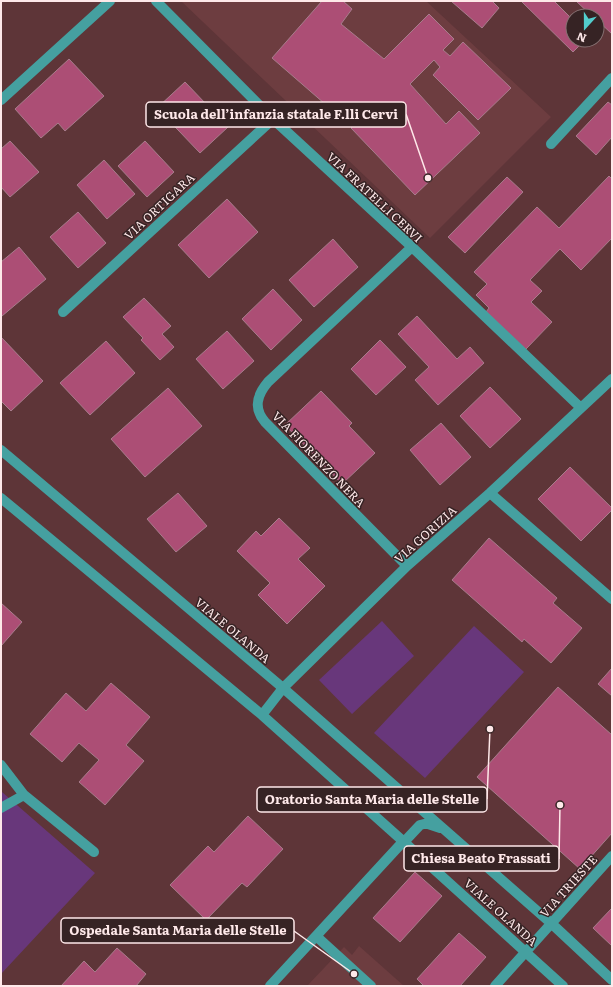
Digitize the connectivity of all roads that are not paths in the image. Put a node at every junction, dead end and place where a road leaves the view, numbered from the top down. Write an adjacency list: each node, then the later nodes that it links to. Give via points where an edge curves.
1 (110, 1): 4 (street)
2 (156, 1): 5 (street, VIA FRATELLI CERVI)
3 (612, 78): 6 (street)
4 (1, 100)
5 (273, 119): 7 (street, VIA FRATELLI CERVI); 8 (street, VIA ORTIGARA)
6 (551, 144)
7 (412, 247): 10 (street, VIA FRATELLI CERVI); 14 (street, VIA FIORENZO NERA, via 268,382 257,404 259,414 265,422)
8 (63, 312)
9 (612, 379): 10 (street, VIA GORIZIA)
10 (580, 408): 12 (street, VIA GORIZIA)
11 (1, 450): 16 (street, VIALE OLANDA)
12 (490, 493): 14 (street, VIA GORIZIA); 15 (street)
13 (3, 503): 17 (street, VIALE OLANDA)
14 (407, 566): 16 (street, VIA GORIZIA)
15 (612, 599)
16 (282, 688): 17 (street, VIA GORIZIA); 21 (street, VIALE OLANDA)
17 (262, 715): 22 (street, VIALE OLANDA)
18 (1, 765): 19 (street)
19 (24, 795): 20 (street); 23 (street)
20 (1, 808)
21 (447, 832): 22 (street, VIALE OLANDA, via 424,824); 25 (street, VIALE OLANDA)
22 (404, 842): 26 (street); 27 (street, VIALE OLANDA)
23 (94, 852)
24 (612, 856): 25 (street, VIA TRIESTE)
25 (552, 924): 27 (street, VIA TRIESTE); 28 (street, VIALE OLANDA)
26 (316, 936): 29 (street); 30 (street)
27 (526, 952): 31 (street, VIA TRIESTE); 32 (street, VIALE OLANDA)
28 (612, 980)
29 (270, 986)
30 (371, 986)
31 (495, 986)
32 (563, 986)

